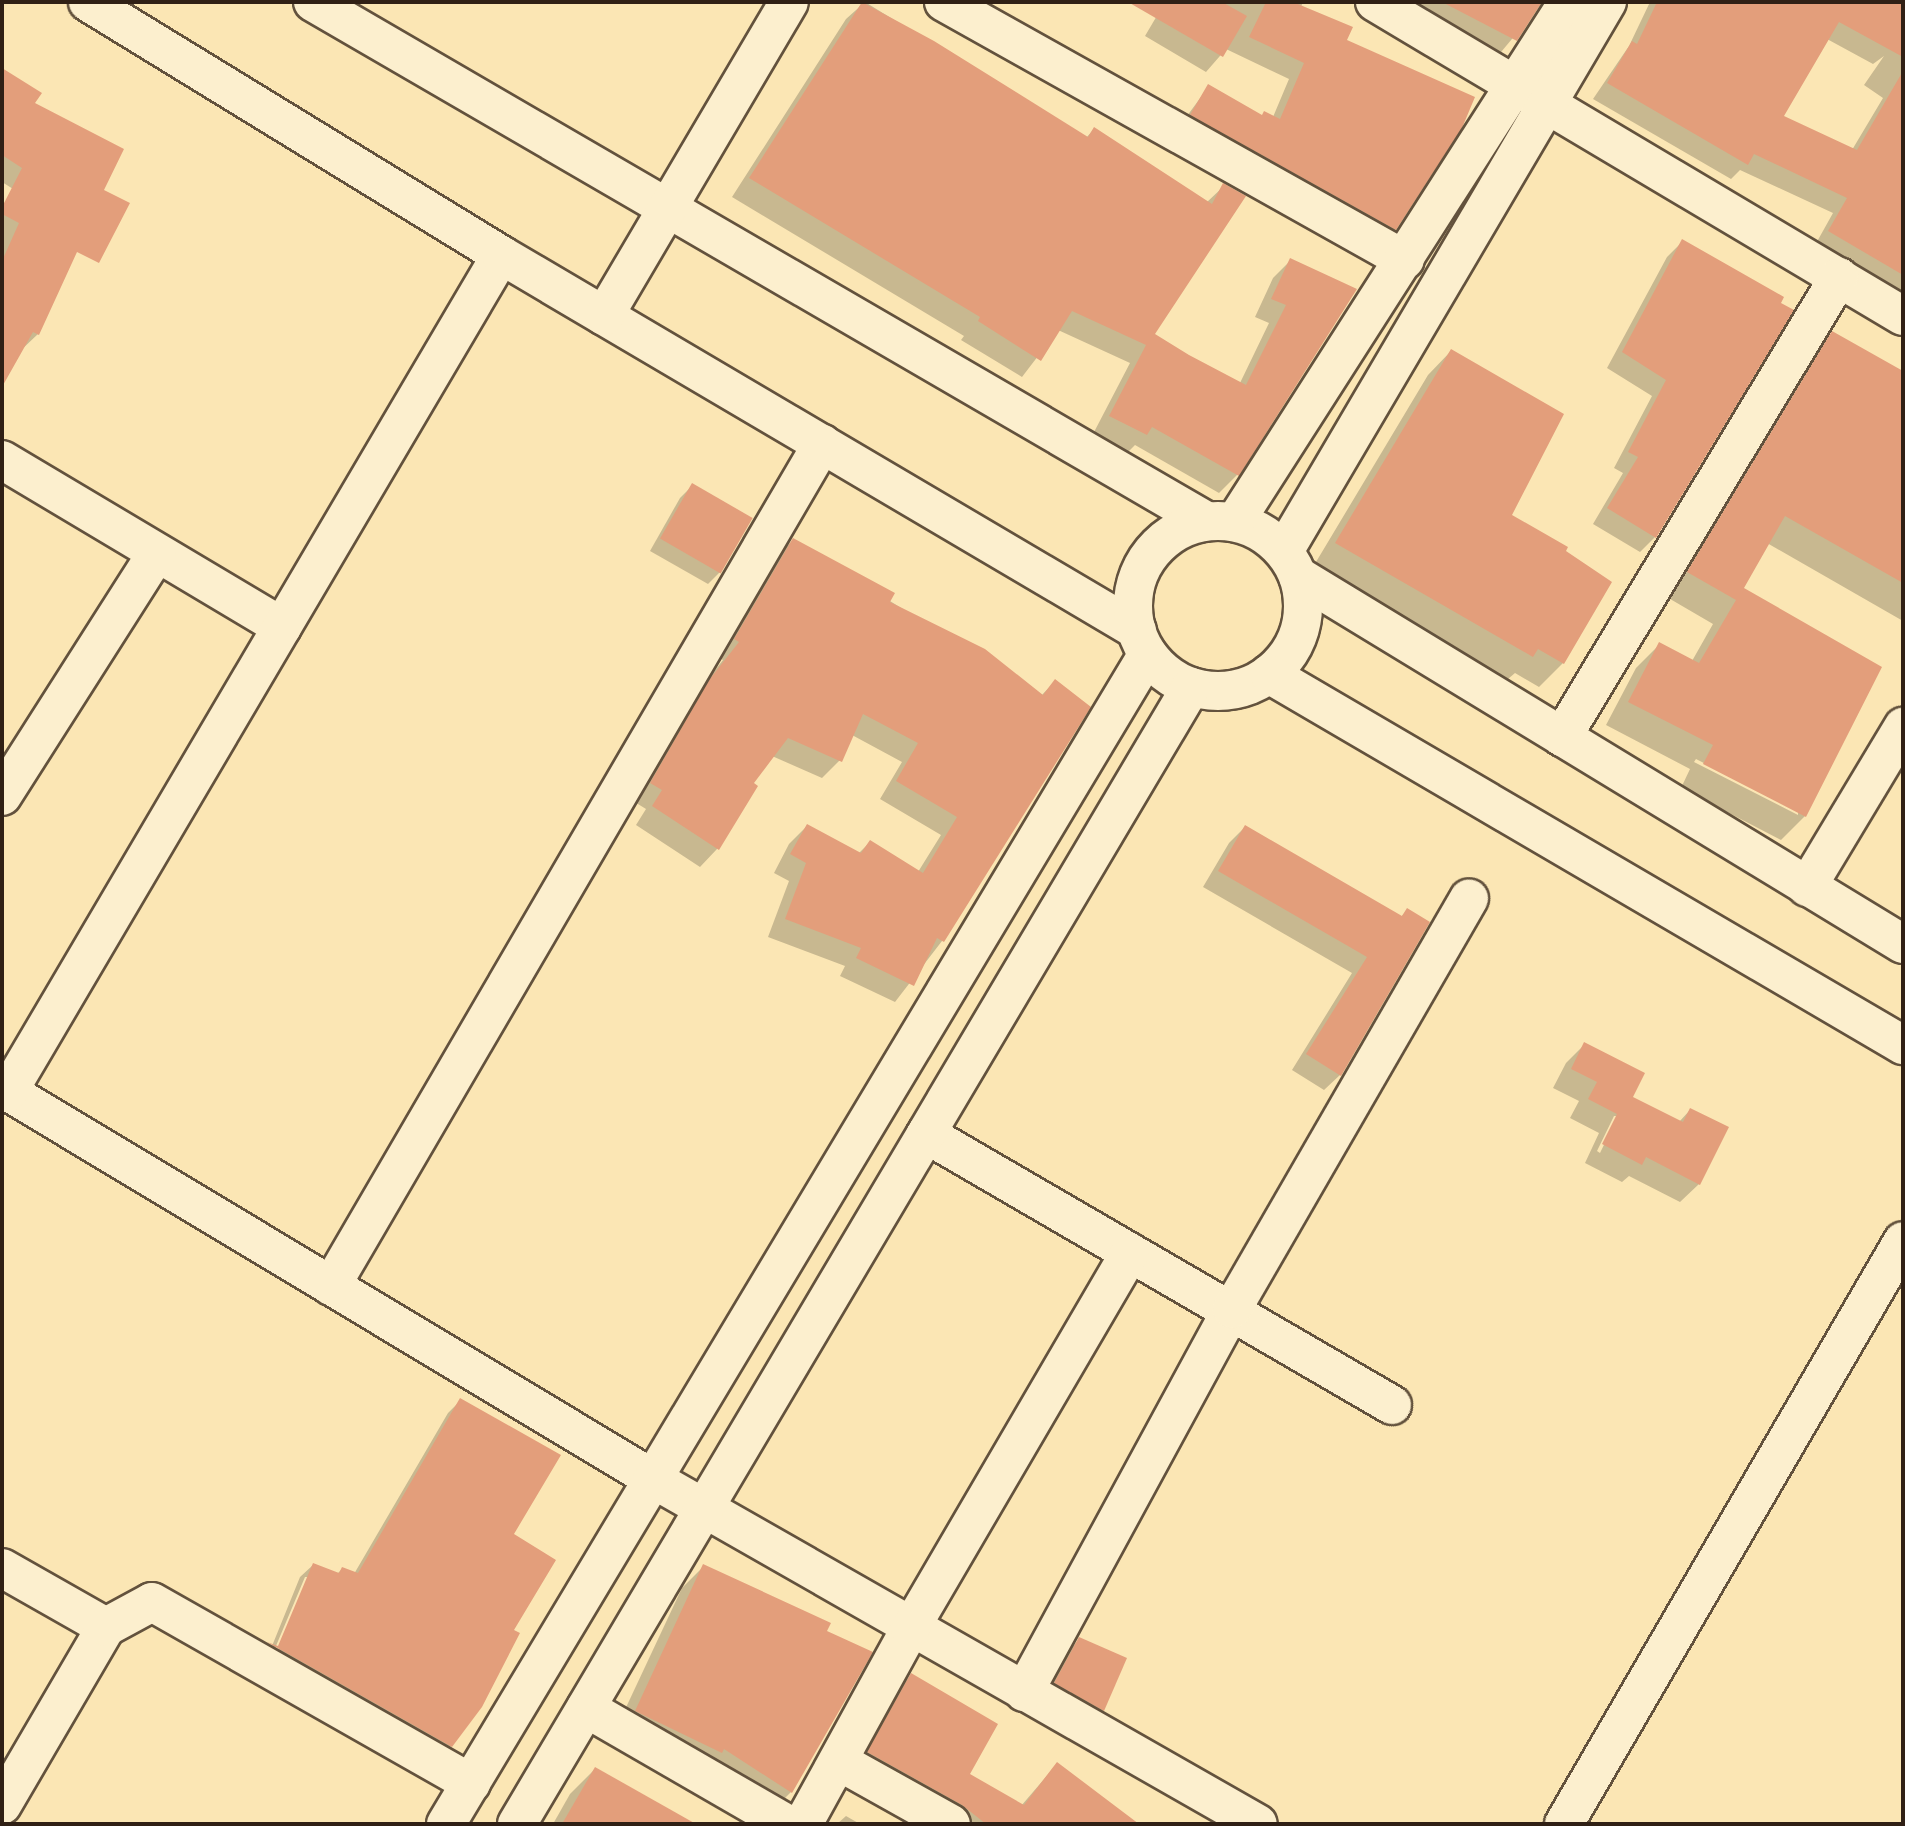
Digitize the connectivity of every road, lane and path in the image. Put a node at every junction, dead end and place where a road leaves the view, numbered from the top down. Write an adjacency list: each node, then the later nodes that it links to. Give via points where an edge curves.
1 (88, 2): 10 (street)
2 (313, 2): 9 (street)
3 (789, 2): 9 (street)
4 (944, 2): 11 (street)
5 (1375, 2): 8 (street)
6 (1568, 2): 8 (street)
7 (1607, 2): 8 (street)
8 (1531, 94): 11 (street); 12 (street); 19 (street)
9 (667, 208): 13 (street); 17 (street)
10 (501, 256): 13 (street); 20 (street)
11 (1405, 260): 17 (street)
12 (1839, 277): 14 (street); 25 (street)
13 (604, 316): 15 (street)
14 (1903, 316)
15 (822, 444): 21 (street); 35 (street)
16 (2, 460): 18 (street)
17 (1221, 522): 19 (street, via 1262,533); 21 (street, via 1178,531 1151,556 1140,573 1133,601)
18 (157, 553): 20 (street); 26 (street)
19 (1291, 564): 22 (street, via 1304,603 1300,630 1289,655); 25 (street)
20 (282, 627): 31 (street)
21 (1142, 642): 23 (street, via 1167,674); 38 (street)
22 (1269, 674): 23 (street, via 1245,687 1218,692); 30 (street)
23 (1191, 687): 32 (street)
24 (1903, 727): 27 (street)
25 (1562, 737): 27 (street)
26 (2, 796)
27 (1807, 887): 29 (street)
28 (1469, 898): 36 (street)
29 (1903, 944)
30 (1903, 1045)
31 (5, 1090): 35 (street)
32 (926, 1134): 34 (street); 39 (street)
33 (1903, 1241): 55 (street)
34 (1130, 1252): 36 (street); 42 (street)
35 (331, 1286): 38 (street)
36 (1232, 1309): 37 (street); 43 (street)
37 (1392, 1405)
38 (653, 1479): 39 (street); 47 (street)
39 (705, 1507): 42 (street); 44 (street)
40 (2, 1568): 41 (street)
41 (106, 1627): 46 (street); 47 (street, via 152,1602)
42 (910, 1629): 43 (street); 45 (street)
43 (1024, 1692): 54 (street)
44 (586, 1708): 50 (street); 51 (street)
45 (840, 1762): 52 (street); 53 (street)
46 (11, 1766): 48 (street)
47 (471, 1783): 49 (street)
48 (2, 1805)
49 (446, 1824)
50 (517, 1824)
51 (787, 1824)
52 (803, 1824)
53 (951, 1824)
54 (1258, 1824)
55 (1564, 1824)

